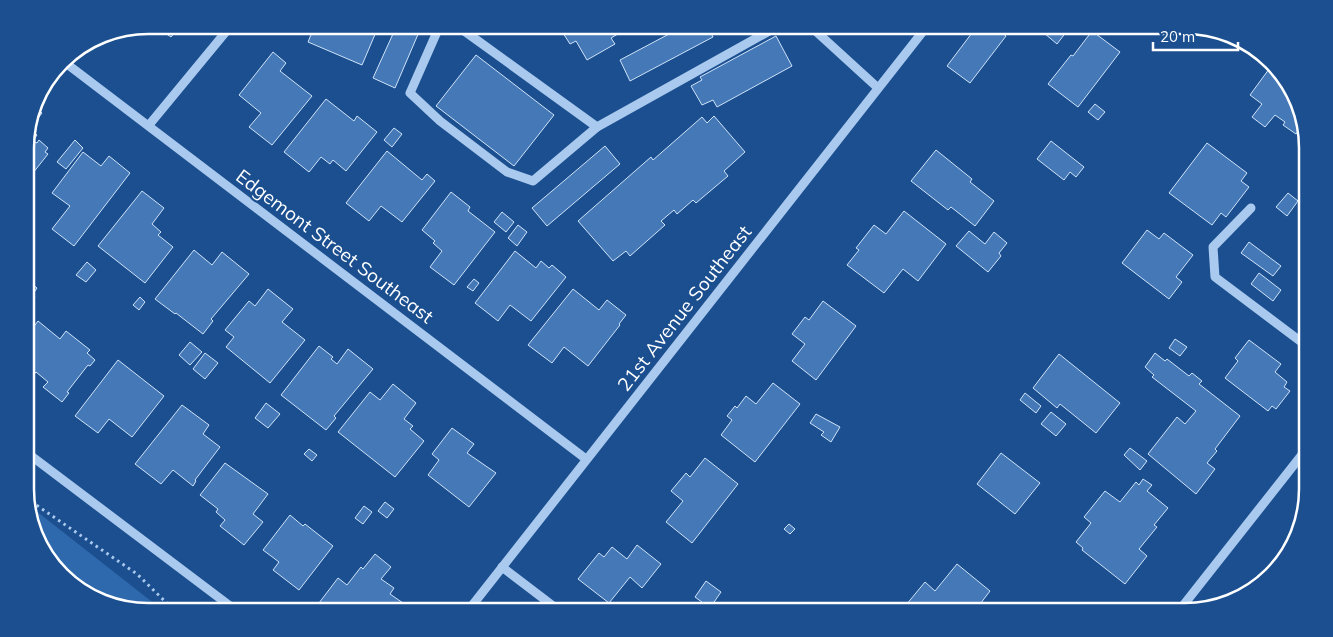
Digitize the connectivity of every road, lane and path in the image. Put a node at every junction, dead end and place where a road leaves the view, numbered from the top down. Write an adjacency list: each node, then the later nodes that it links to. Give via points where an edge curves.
1 (224, 34): 9 (street)
2 (436, 34): 10 (street, via 410,93 440,121 507,172 533,181)
3 (468, 34): 10 (street)
4 (764, 34): 10 (street)
5 (819, 34): 8 (street)
6 (921, 34): 8 (street, 21st Avenue Southeast)
7 (70, 65): 9 (street, Edgemont Street Southeast)
8 (878, 88): 15 (street, 21st Avenue Southeast)
9 (149, 125): 15 (street, Edgemont Street Southeast)
10 (597, 127)
11 (1252, 208): 12 (street, via 1213,247 1215,277)
12 (1299, 340)
13 (34, 458): 19 (street)
14 (1299, 458): 22 (street)
15 (586, 459): 17 (street, 21st Avenue Southeast)
16 (35, 504): 18 (path, via 137,574)
17 (502, 567): 20 (street, 21st Avenue Southeast); 21 (street)
18 (167, 603)
19 (226, 603)
20 (474, 603)
21 (549, 603)
22 (1185, 603)

